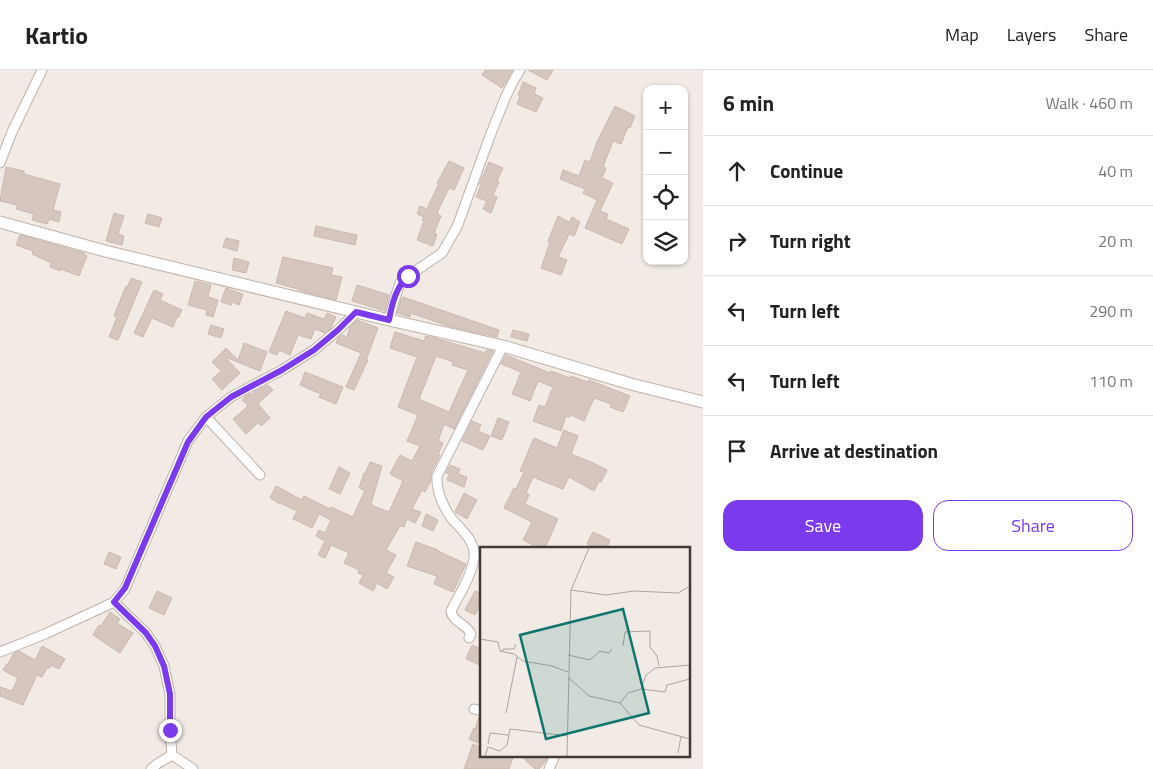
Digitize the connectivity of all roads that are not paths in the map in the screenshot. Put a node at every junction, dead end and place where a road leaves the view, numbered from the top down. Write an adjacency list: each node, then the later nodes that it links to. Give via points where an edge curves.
1 (42, 70): 3 (street)
2 (520, 70): 6 (street, via 506,96 457,227 442,253 400,283)
3 (0, 164)
4 (0, 222): 5 (street)
5 (356, 312): 6 (street); 9 (street, via 314,350 231,397)
6 (389, 320): 7 (street)
7 (503, 346): 8 (street); 12 (street, via 437,476 439,493 451,517 472,545 474,556 469,575 451,612 455,620 470,630)
8 (703, 402)
9 (206, 417): 10 (street); 11 (street, via 188,442 125,588)
10 (260, 475)
11 (114, 602): 13 (street); 14 (street, via 146,633 164,666 170,694)
12 (469, 638)
13 (0, 652)
14 (172, 755): 16 (street); 17 (street)
15 (555, 756): 18 (street)
16 (151, 769)
17 (193, 769)
18 (549, 769)

